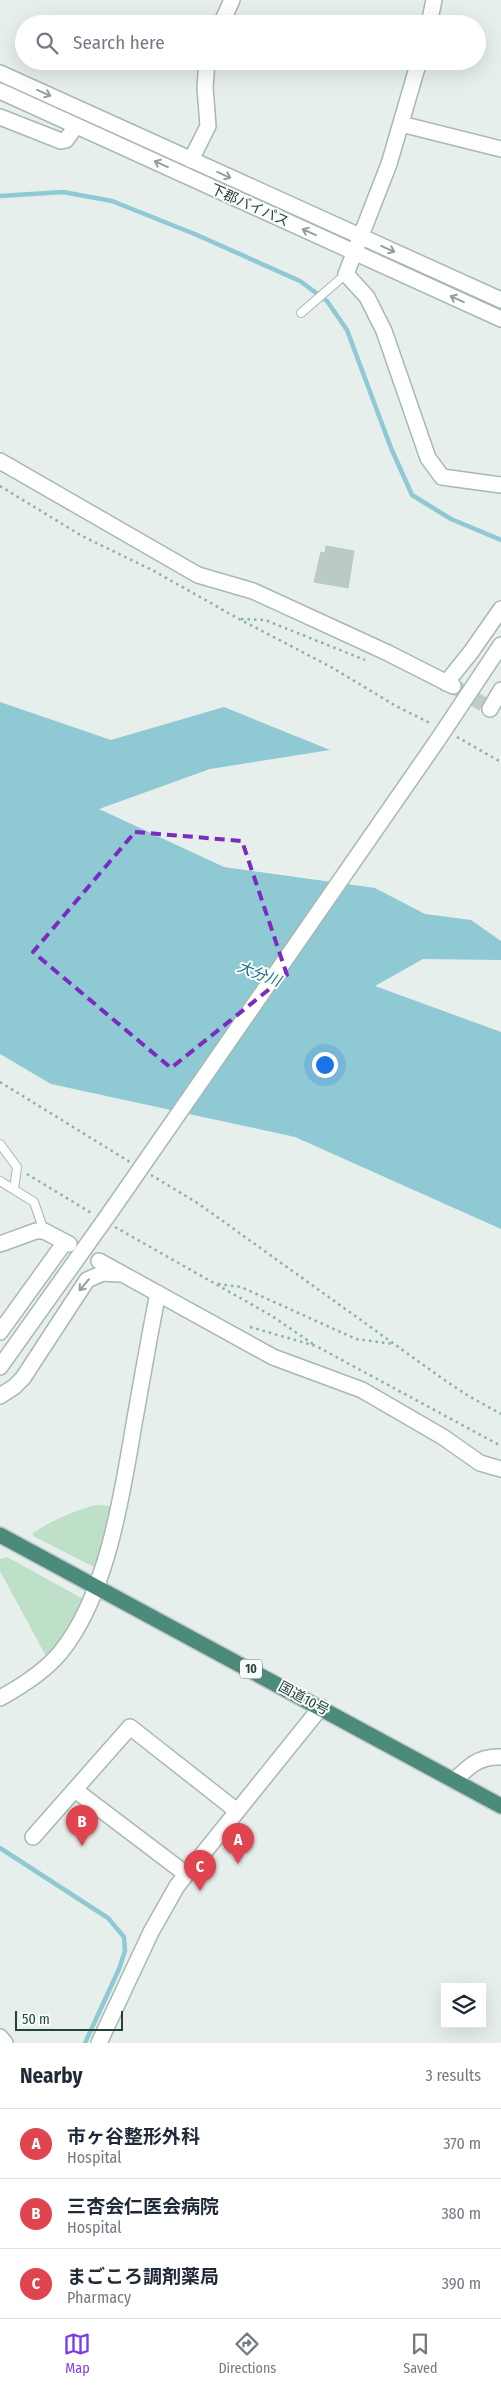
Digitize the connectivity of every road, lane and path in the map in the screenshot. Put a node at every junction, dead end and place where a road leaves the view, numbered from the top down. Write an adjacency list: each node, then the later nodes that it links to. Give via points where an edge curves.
1 (232, 0): 3 (street)
2 (434, 0): 4 (street)
3 (225, 15)
4 (431, 15)
5 (206, 70): 13 (street, via 208,126)
6 (416, 70): 10 (street)
7 (0, 73): 13 (street, one-way to 13)
8 (0, 91): 11 (street, 下郡バイパス)
9 (0, 117): 11 (street, via 61,141 66,140)
10 (401, 124): 12 (street); 14 (street, via 382,187)
11 (76, 126): 15 (street, 下郡バイパス, one-way to 11)
12 (501, 149)
13 (191, 160): 14 (street, one-way to 14)
14 (361, 237): 15 (street); 17 (street, one-way to 17)
15 (354, 252): 16 (street); 19 (street, 下郡バイパス, one-way to 15)
16 (344, 276): 18 (lane); 21 (street, via 367,297 384,330 428,458 442,477)
17 (501, 300)
18 (301, 313)
19 (501, 319)
20 (0, 461): 23 (street, via 198,575 253,592 449,684)
21 (501, 485)
22 (0, 486): 24 (path, via 82,536 154,571)
23 (501, 609)
24 (239, 619): 26 (path, via 265,620); 29 (path, via 331,667)
25 (501, 644): 29 (street)
26 (371, 662)
27 (501, 690): 28 (street)
28 (491, 710)
29 (441, 736): 30 (path); 38 (street, bridge)
30 (501, 762)
31 (0, 1082): 33 (path)
32 (0, 1144): 34 (lane)
33 (132, 1164)
34 (17, 1167): 37 (lane); 38 (path)
35 (149, 1174): 46 (path, via 199,1204)
36 (0, 1181): 37 (lane)
37 (14, 1189): 39 (lane, via 34,1202)
38 (107, 1216): 43 (path); 48 (street)
39 (44, 1230): 40 (street); 45 (street, via 67,1243)
40 (0, 1244)
41 (100, 1260): 42 (street)
42 (128, 1277): 44 (street); 49 (street, one-way to 49, via 103,1273 87,1280 23,1378)
43 (217, 1284): 46 (path, via 242,1287 356,1340); 47 (path)
44 (158, 1293): 51 (street, via 273,1357 362,1390 443,1437 480,1463); 53 (street, via 110,1547)
45 (0, 1332)
46 (395, 1344): 50 (path, via 467,1395)
47 (316, 1346)
48 (0, 1368)
49 (0, 1396)
50 (501, 1414)
51 (501, 1469)
52 (0, 1535): 53 (highway, 国道10号 / 10)
53 (96, 1586): 54 (street, via 61,1652 36,1676); 55 (highway, 国道10号 / 10)
54 (0, 1698)
55 (321, 1707): 57 (highway, 国道10号 / 10); 60 (street)
56 (501, 1757): 57 (street, via 482,1758)
57 (454, 1780): 59 (highway, 国道10号 / 10)
58 (75, 1790): 60 (street, via 130,1728); 61 (street); 62 (street)
59 (501, 1806)
60 (237, 1810): 62 (street)
61 (33, 1837)
62 (186, 1874): 65 (street, via 152,1932)
63 (0, 2037): 64 (street)
64 (5, 2043)
65 (99, 2043)

